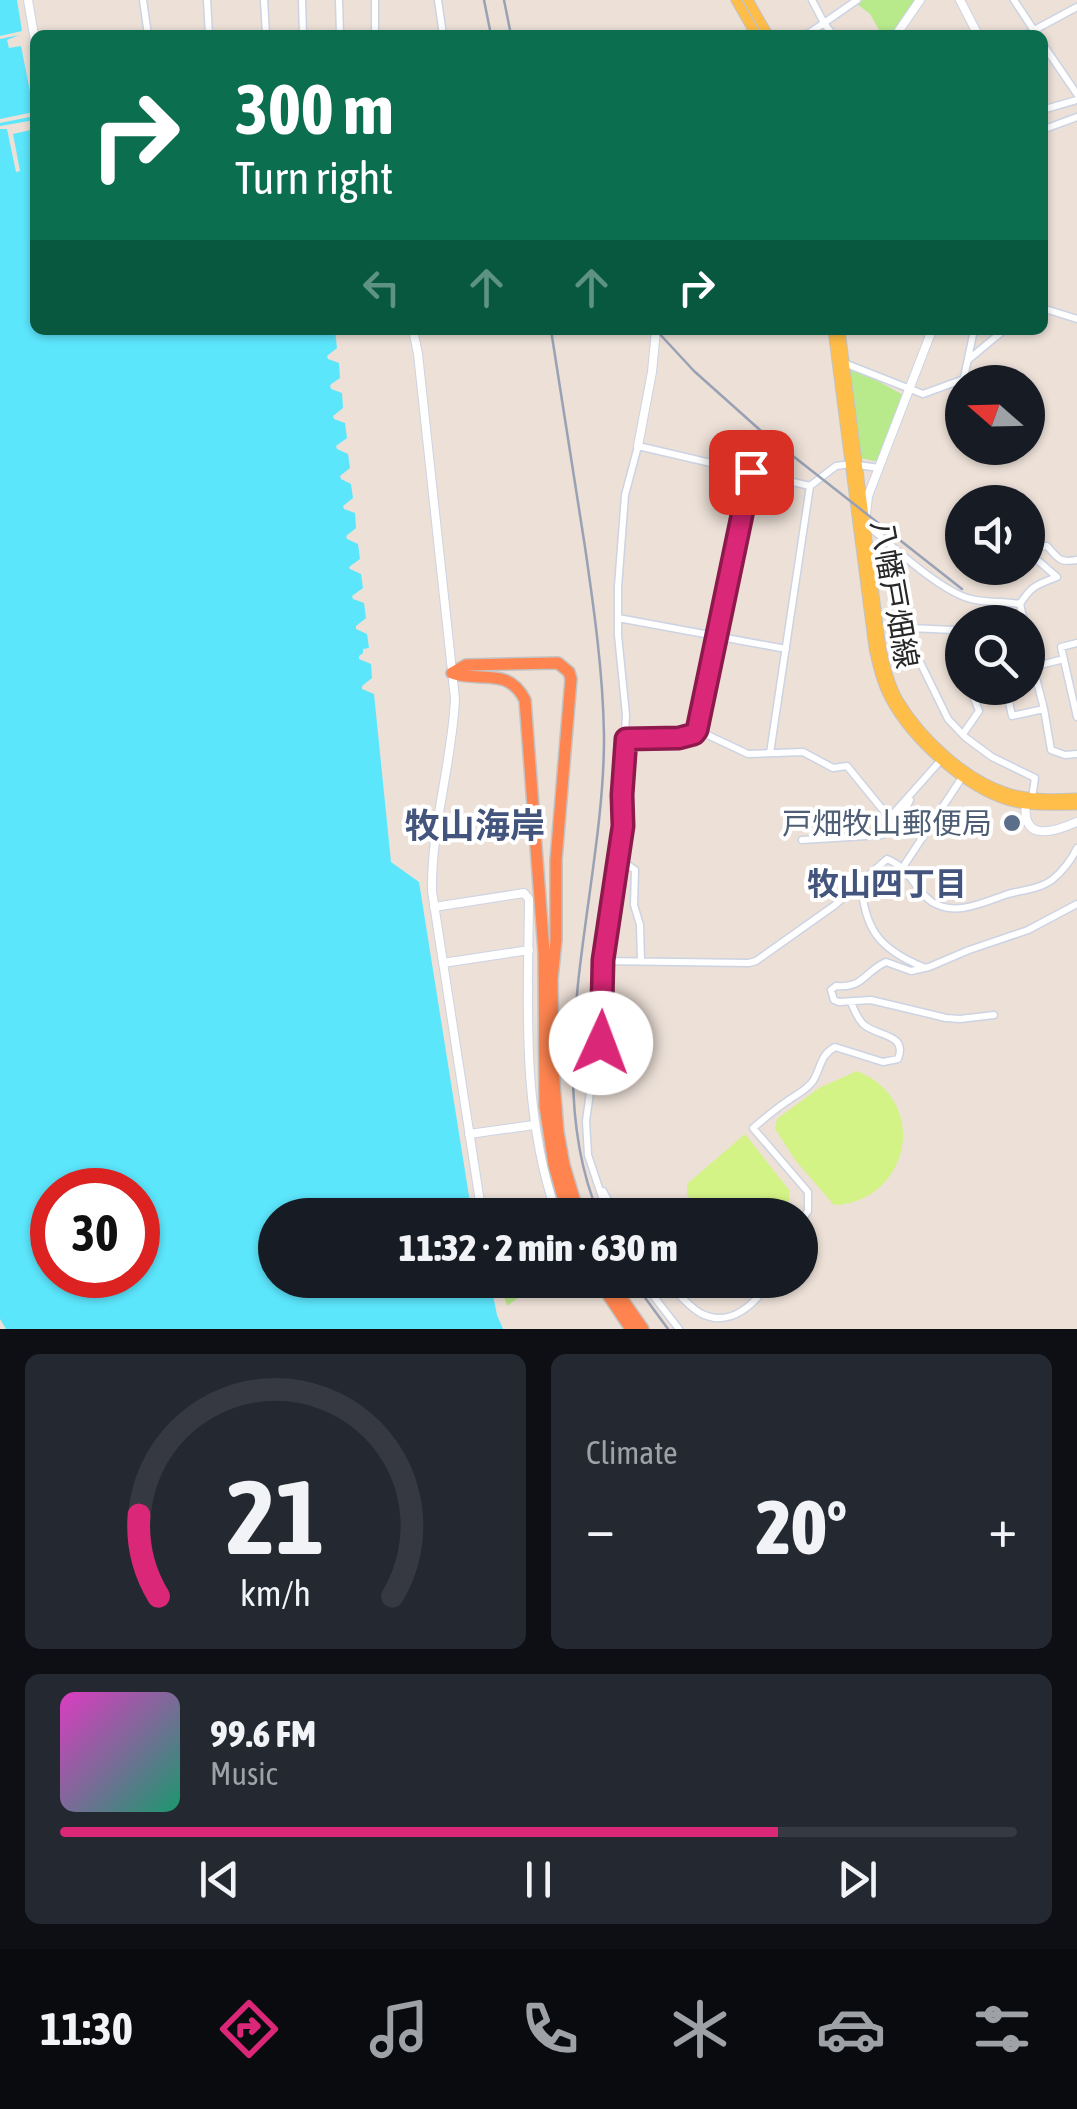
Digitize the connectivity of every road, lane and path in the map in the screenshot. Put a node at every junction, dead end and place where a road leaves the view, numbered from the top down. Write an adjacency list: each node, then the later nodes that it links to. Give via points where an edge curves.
1 (28, 0): 18 (street)
2 (143, 0): 19 (street)
3 (207, 0): 20 (street)
4 (264, 0): 21 (street)
5 (302, 0): 22 (street)
6 (339, 0): 23 (street)
7 (375, 0): 24 (street)
8 (438, 0): 25 (street)
9 (736, 0): 26 (main road)
10 (748, 0): 27 (main road)
11 (812, 0): 17 (street)
12 (857, 0): 17 (street)
13 (920, 0): 30 (street)
14 (960, 0): 31 (street)
15 (1014, 0): 32 (street)
16 (1077, 7): 33 (street)
17 (824, 23): 28 (street); 29 (street)
18 (33, 30)
19 (147, 30)
20 (209, 30)
21 (266, 30)
22 (302, 30)
23 (340, 30)
24 (375, 30)
25 (442, 30)
26 (753, 30)
27 (765, 30)
28 (814, 30)
29 (829, 30)
30 (899, 30)
31 (975, 30)
32 (1035, 30)
33 (1039, 30)
34 (1048, 52): 35 (street)
35 (1077, 98): 36 (street)
36 (1048, 108)
37 (1077, 117): 38 (street)
38 (1048, 128)
39 (1048, 310): 40 (street)
40 (1077, 319)
41 (414, 335): 68 (street)
42 (656, 335): 53 (street)
43 (837, 335): 49 (main road, 八幡戸畑線)
44 (837, 335): 54 (main road, 八幡戸畑線)
45 (930, 335): 52 (street)
46 (973, 335): 48 (street)
47 (998, 335): 48 (street)
48 (968, 360): 50 (street)
49 (844, 363): 52 (street); 54 (main road, 八幡戸畑線)
50 (967, 365)
51 (945, 387): 52 (street)
52 (910, 390): 55 (street)
53 (638, 446): 56 (street); 61 (street, via 625,495)
54 (855, 464): 55 (street); 57 (street, via 836,466); 58 (main road, 八幡戸畑線); 79 (main road, 八幡戸畑線, via 880,674 892,702)
55 (879, 468): 58 (street)
56 (751, 472): 57 (street); 63 (street)
57 (810, 486): 65 (street)
58 (864, 523): 60 (street, via 958,594); 79 (main road, 八幡戸畑線, via 887,673 898,700)
59 (1077, 560): 60 (street, via 1066,563 1047,546 1035,547 1035,558 1057,578 1036,584)
60 (1020, 604)
61 (618, 618): 63 (street); 76 (street)
62 (945, 630): 75 (street, via 907,633 948,719)
63 (716, 636): 65 (street); 74 (street)
64 (1077, 643): 66 (street, via 1062,647)
65 (786, 649): 77 (street)
66 (1064, 658): 67 (street); 73 (street)
67 (1045, 663)
68 (452, 672): 91 (street, via 454,723 433,856); 103 (highway, via 506,679 525,700 544,952 547,1120); 104 (highway, via 525,664 558,664 569,672 552,979 558,1132)
69 (976, 705): 75 (street, via 979,712)
70 (1010, 705): 72 (street, via 1012,716)
71 (1043, 705): 72 (street)
72 (1044, 709): 78 (street, via 1052,750)
73 (1077, 717)
74 (697, 730): 76 (street, via 679,738); 77 (street, via 748,754)
75 (963, 734): 82 (street, via 1035,778)
76 (626, 739): 87 (street)
77 (770, 754): 81 (street, via 803,752 833,768 847,766 888,815)
78 (1077, 754)
79 (943, 758): 80 (main road, 八幡戸畑線); 81 (street)
80 (964, 774): 82 (main road, 八幡戸畑線); 88 (street)
81 (912, 794): 85 (street, via 882,834)
82 (1028, 800): 83 (main road, 八幡戸畑線); 84 (street, via 1025,820 1032,828 1056,831)
83 (1077, 802)
84 (1077, 822)
85 (802, 840)
86 (1077, 848): 88 (street, via 1052,880 960,908 932,902)
87 (619, 860): 93 (street); 94 (street, via 635,870)
88 (903, 867): 89 (street, via 887,859)
89 (861, 882): 94 (street, via 756,961); 96 (street, via 874,934 894,954)
90 (1077, 904): 96 (street, via 1028,930)
91 (434, 907): 92 (street, via 524,893); 95 (street)
92 (529, 950): 95 (street); 99 (street)
93 (603, 960): 94 (street); 105 (street, via 601,1043 586,1139)
94 (642, 960)
95 (443, 963): 100 (street)
96 (924, 968): 97 (street, via 911,972 886,962 858,984 831,990 834,1000)
97 (850, 1002): 98 (street, via 871,1000 946,1018); 106 (street, via 864,1025 900,1045 898,1060 835,1047 824,1054 809,1087 753,1128)
98 (994, 1015)
99 (534, 1125): 100 (street); 102 (street)
100 (469, 1134): 101 (street)
101 (479, 1198)
102 (551, 1198)
103 (563, 1198)
104 (574, 1198)
105 (604, 1198)
106 (808, 1198)
107 (610, 1298): 112 (highway)
108 (621, 1298): 113 (highway)
109 (656, 1298): 114 (street)
110 (685, 1298): 111 (street, via 700,1312 727,1318)
111 (758, 1298)
112 (631, 1329)
113 (643, 1329)
114 (679, 1329)

